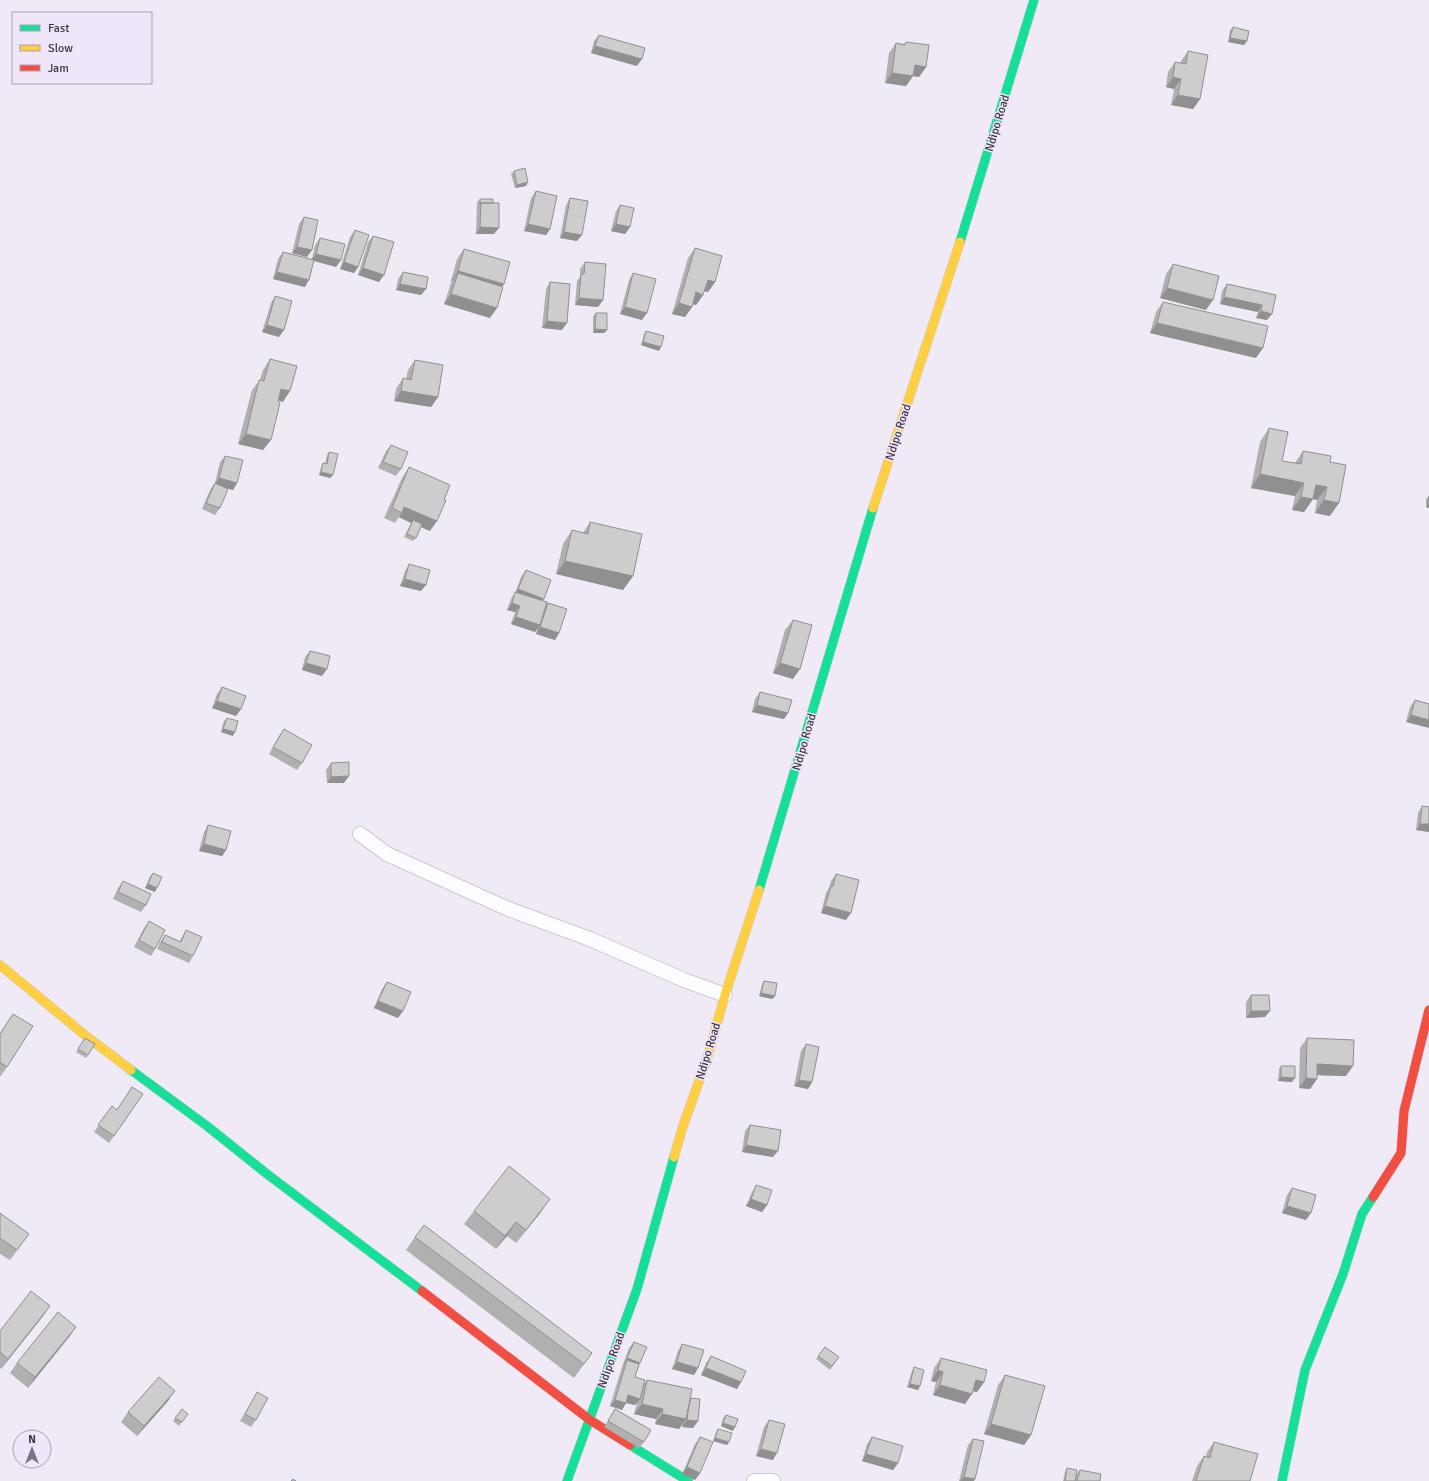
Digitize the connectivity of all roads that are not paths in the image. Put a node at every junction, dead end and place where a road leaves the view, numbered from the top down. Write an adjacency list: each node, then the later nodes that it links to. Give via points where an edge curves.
1 (1034, 0): 4 (street, Ndipo Road, via 966,225 868,524 772,854)
2 (360, 834): 4 (street, via 387,854 506,908 590,939)
3 (0, 965): 6 (street, via 86,1036)
4 (725, 995): 6 (street, Ndipo Road, via 708,1059 683,1126 637,1288)
5 (1429, 1010): 11 (street, via 1404,1110 1401,1153 1362,1214 1343,1274 1304,1370)
6 (590, 1420): 7 (street, Ndipo Road); 8 (street)
7 (567, 1481)
8 (688, 1481)
9 (754, 1481): 10 (street)
10 (773, 1481)
11 (1282, 1481)

